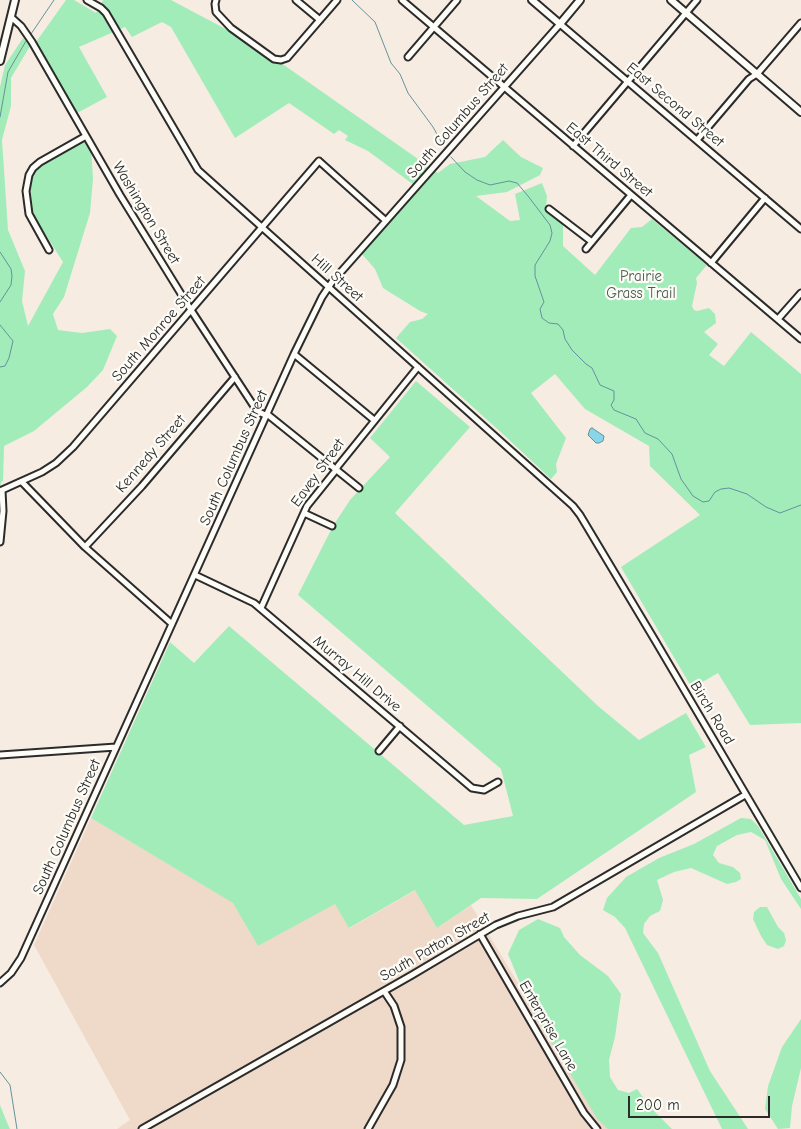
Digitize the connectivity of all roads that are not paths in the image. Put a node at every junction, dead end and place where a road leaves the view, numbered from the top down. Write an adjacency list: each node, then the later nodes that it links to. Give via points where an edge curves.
1 (8, 0): 13 (main road)
2 (15, 0): 13 (main road)
3 (87, 0): 33 (street, Hill Street, via 106,13 196,168)
4 (216, 0): 16 (street, via 216,12 231,28 278,60 287,58)
5 (296, 0): 16 (street)
6 (336, 0): 16 (street)
7 (402, 0): 19 (street, East Third Street)
8 (457, 0): 19 (street)
9 (532, 0): 18 (main road, East Second Street)
10 (580, 0): 18 (main road, South Columbus Street)
11 (670, 0): 14 (main road)
12 (697, 0): 14 (street)
13 (13, 8): 15 (main road)
14 (686, 13): 22 (main road); 23 (street)
15 (10, 17): 21 (main road); 26 (street, Washington Street, via 32,42)
16 (320, 20)
17 (801, 23): 22 (street)
18 (560, 24): 23 (street, East Second Street); 24 (street, South Columbus Street)
19 (434, 27): 20 (street); 24 (street, East Third Street)
20 (408, 58)
21 (0, 61)
22 (757, 74): 25 (main road); 27 (street)
23 (628, 82): 27 (street, East Second Street); 28 (street)
24 (504, 87): 28 (street, East Third Street); 32 (street, South Columbus Street)
25 (801, 112)
26 (86, 136): 37 (street, via 40,162 29,175 26,191 29,214); 41 (street, Washington Street)
27 (697, 140): 30 (street, East Second Street)
28 (573, 146): 29 (street, East Third Street)
29 (631, 195): 35 (street); 38 (street, East Third Street)
30 (765, 198): 34 (street, East Second Street); 38 (street)
31 (549, 209): 35 (street)
32 (386, 221): 33 (street, South Monroe Street, via 319,161); 39 (street, South Columbus Street)
33 (262, 227): 39 (street, Hill Street); 41 (street, South Monroe Street)
34 (801, 229)
35 (592, 242): 36 (street)
36 (586, 249)
37 (49, 250)
38 (711, 263): 42 (street, East Third Street)
39 (329, 287): 44 (street, South Columbus Street); 45 (street, Hill Street)
40 (801, 294): 42 (street)
41 (191, 310): 46 (street, Washington Street); 50 (street, South Monroe Street, via 68,452 50,467)
42 (778, 319): 43 (street, East Third Street)
43 (801, 339)
44 (294, 354): 47 (street, South Columbus Street); 48 (street)
45 (418, 367): 48 (street, Eavey Street); 57 (street, Hill Street, via 568,501)
46 (235, 376): 47 (street, Washington Street, via 257,411); 56 (street, Kennedy Street, via 142,486)
47 (267, 415): 49 (street, Washington Street); 58 (street, South Columbus Street)
48 (374, 420): 49 (street, Eavey Street)
49 (336, 470): 51 (street, Washington Street); 53 (street, Eavey Street)
50 (22, 482): 52 (street, South Monroe Street); 56 (street)
51 (359, 488)
52 (1, 491): 55 (street)
53 (304, 513): 54 (street); 59 (street, Eavey Street)
54 (332, 526)
55 (0, 542)
56 (85, 547): 60 (street)
57 (601, 550): 66 (street, Birch Road)
58 (195, 574): 59 (street, Murray Hill Drive); 60 (street, South Columbus Street)
59 (261, 608): 61 (street, Murray Hill Drive)
60 (172, 624): 62 (street, South Columbus Street)
61 (400, 726): 63 (street); 65 (street, Murray Hill Drive, via 472,788 484,790)
62 (116, 747): 64 (street); 69 (street, South Columbus Street, via 21,958)
63 (379, 752)
64 (0, 755)
65 (498, 782)
66 (745, 795): 67 (street, Birch Road); 68 (street, South Patton Street, via 561,902 507,920)
67 (801, 888)
68 (480, 934): 70 (street, South Patton Street); 73 (street, Enterprise Lane, via 584,1113)
69 (0, 983)
70 (384, 991): 71 (street, South Patton Street); 72 (street, via 394,1006 401,1027 401,1060 392,1085)
71 (142, 1129)
72 (368, 1129)
73 (597, 1129)

